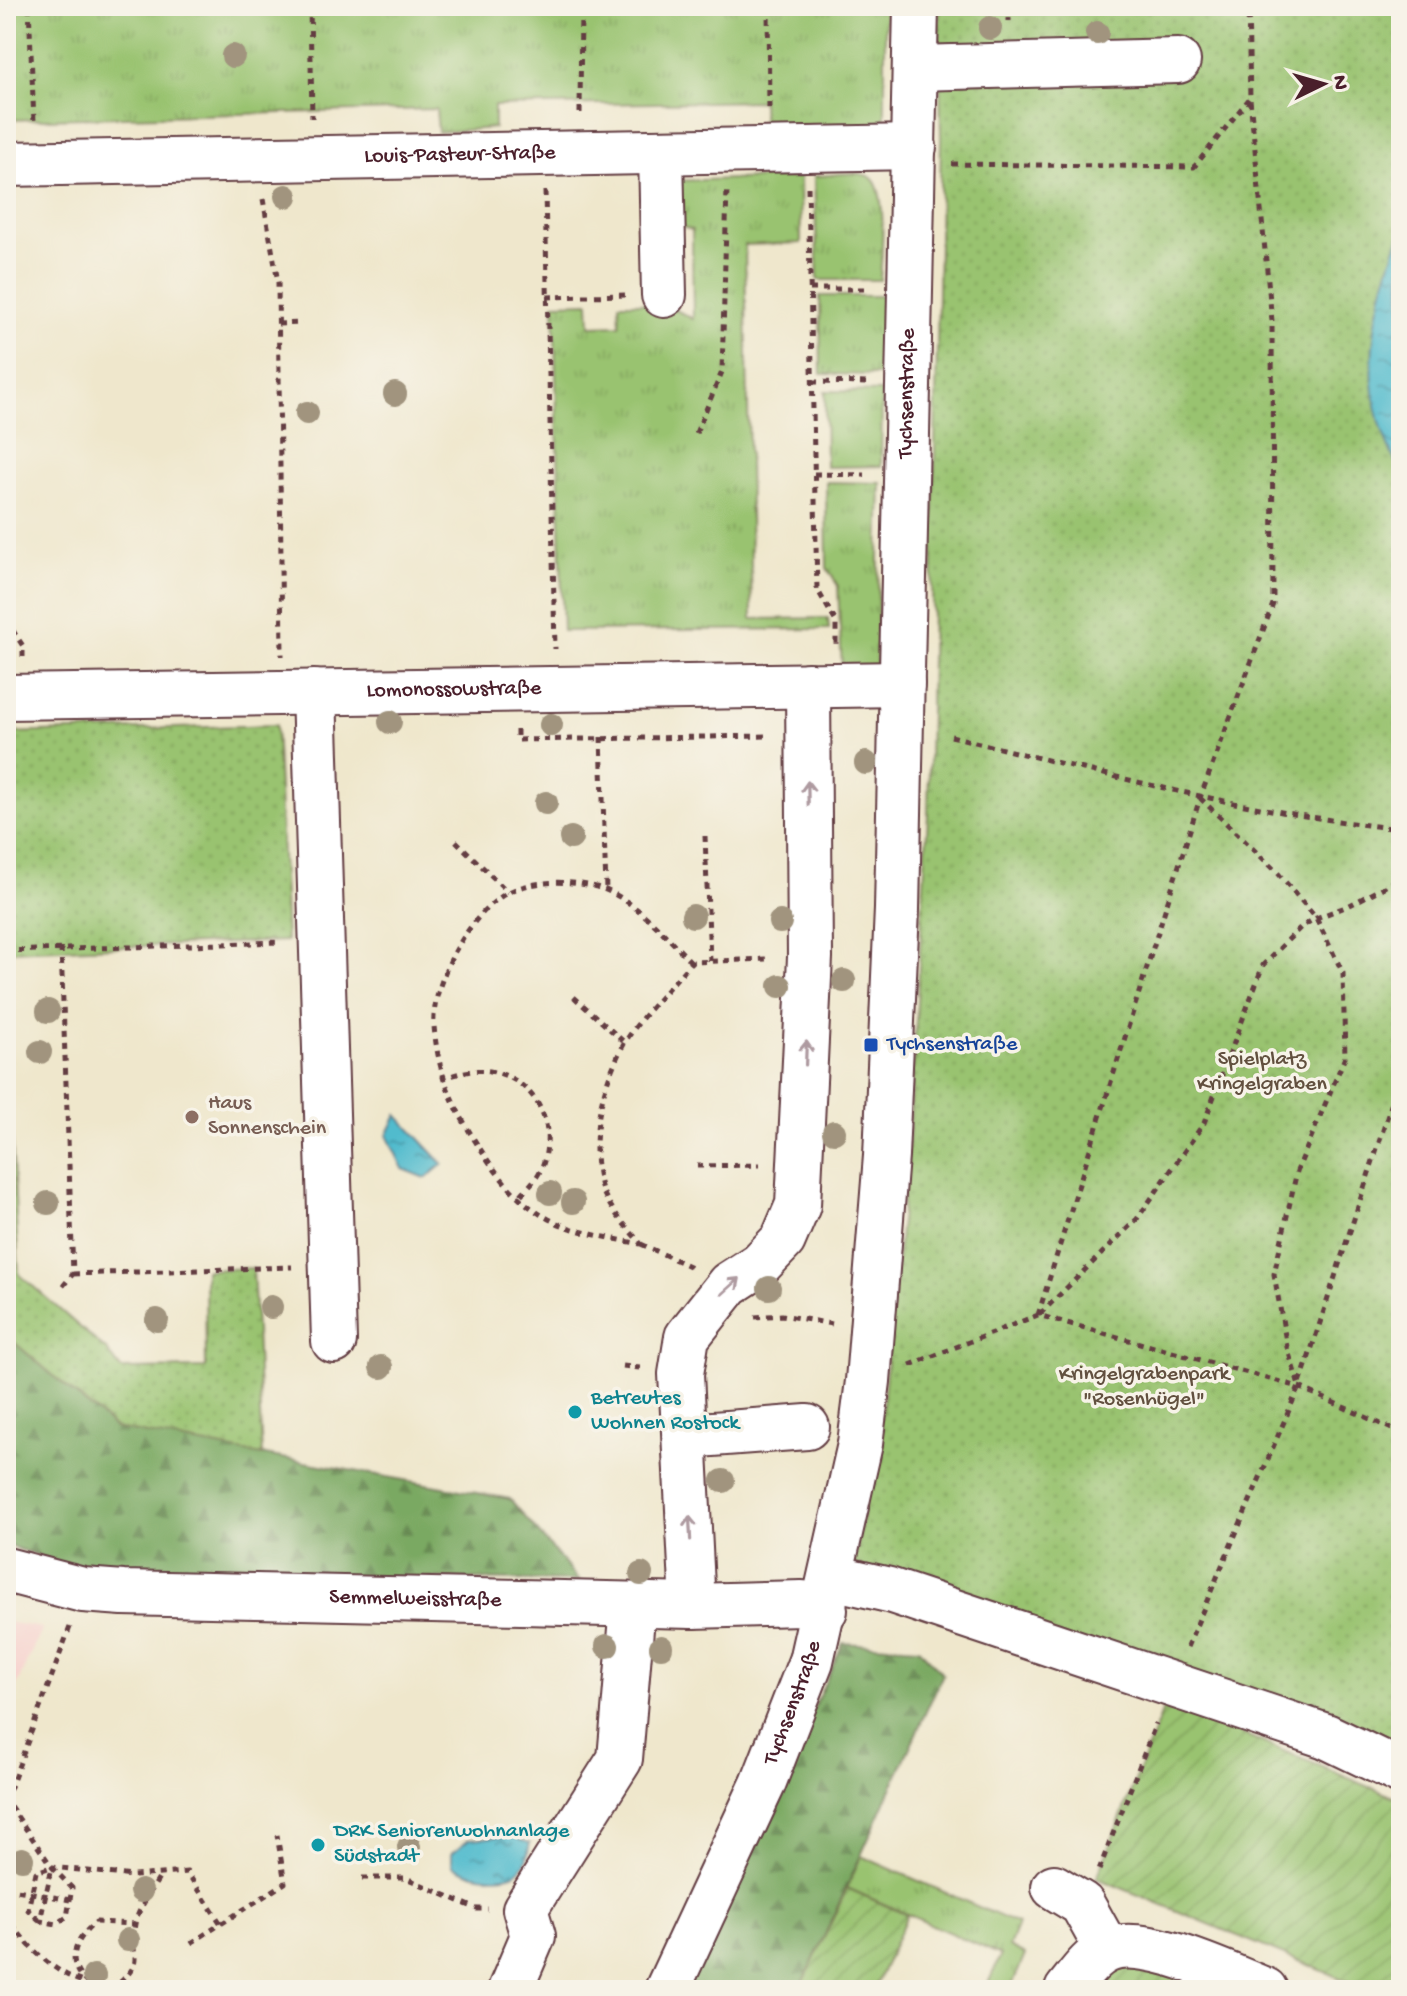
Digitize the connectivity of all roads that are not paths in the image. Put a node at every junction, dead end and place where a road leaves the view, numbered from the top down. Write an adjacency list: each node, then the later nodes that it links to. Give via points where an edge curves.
1 (916, 6): 3 (street, Tychsenstraße)
2 (1178, 61): 3 (street)
3 (916, 68): 4 (street, Tychsenstraße)
4 (914, 147): 5 (street, Louis-Pasteur-Straße); 8 (street, Tychsenstraße)
5 (661, 152): 6 (street, Louis-Pasteur-Straße); 7 (street)
6 (21, 164)
7 (664, 295)
8 (892, 684): 9 (street, Lomonossowstraße); 16 (street, Tychsenstraße, via 893,1005 868,1381)
9 (823, 685): 10 (street, Lomonossowstraße); 14 (street, one-way to 9, via 681,1374 687,1337 738,1301 760,1264 783,1240 798,1205 810,957 807,736)
10 (298, 692): 11 (street, Lomonossowstraße); 12 (street, via 322,940)
11 (6, 697)
12 (334, 1341)
13 (807, 1427): 14 (street)
14 (686, 1436): 18 (street, one-way to 14)
15 (7, 1573): 17 (street, Semmelweisstraße, via 83,1590)
16 (829, 1593): 18 (street, Semmelweisstraße, via 802,1603); 19 (street, Semmelweisstraße, via 889,1590 1326,1736); 23 (street, Tychsenstraße, via 811,1661 763,1784)
17 (633, 1605): 18 (street, Semmelweisstraße); 22 (street, via 620,1759 525,1909 533,1936)
18 (693, 1606)
19 (1401, 1772)
20 (1054, 1887): 21 (street, via 1082,1904)
21 (1107, 1949): 24 (street); 25 (street, via 1137,1947 1177,1956)
22 (510, 1990)
23 (667, 1990)
24 (1067, 1990)
25 (1265, 1990)

